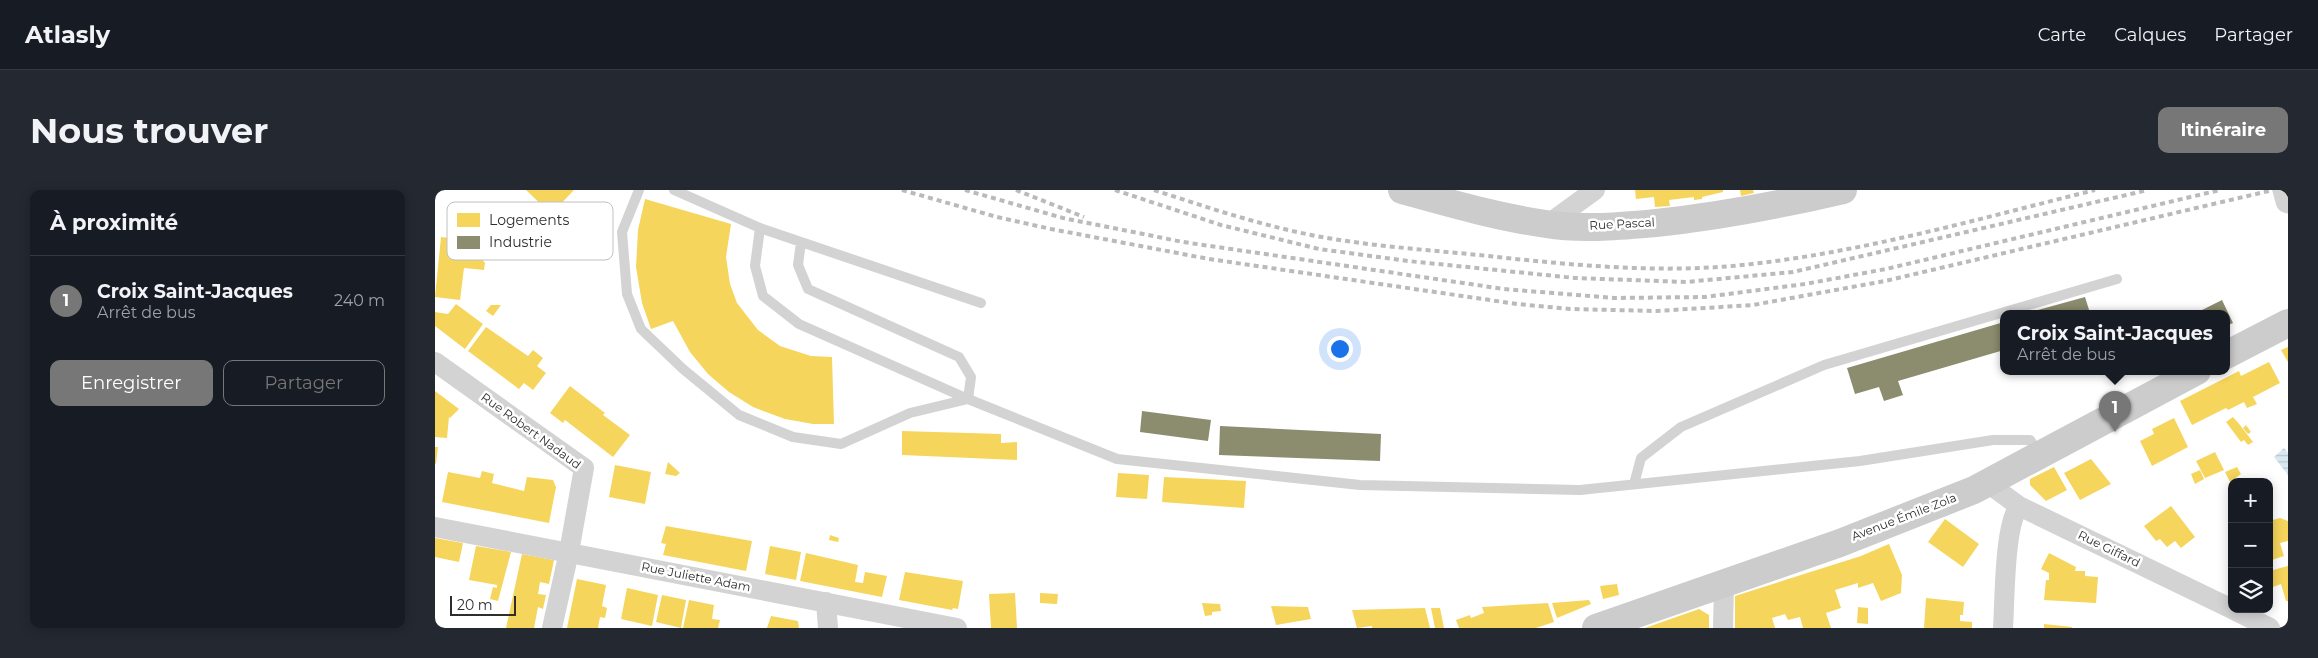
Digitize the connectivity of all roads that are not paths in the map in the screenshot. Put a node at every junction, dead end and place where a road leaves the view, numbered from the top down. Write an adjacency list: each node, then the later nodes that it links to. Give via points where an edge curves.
1 (639, 190): 19 (lane, via 622,232 627,294 641,330 739,415 793,436 841,444 910,413)
2 (674, 190): 9 (lane)
3 (1402, 190): 8 (main road, Rue Pascal)
4 (1595, 190): 8 (street)
5 (1843, 190): 8 (main road, Rue Pascal, via 1716,216 1637,225)
6 (2285, 190): 7 (street)
7 (2288, 201)
8 (1547, 225)
9 (760, 228): 10 (lane); 19 (lane, via 755,266 763,296 799,324)
10 (801, 242): 12 (lane); 19 (lane, via 798,265 808,289 959,357 971,377)
11 (2117, 279): 13 (lane)
12 (981, 304)
13 (2013, 310)
14 (2000, 314): 21 (lane, via 1815,369 1681,427 1641,458)
15 (2288, 323): 16 (main road)
16 (2230, 354)
17 (435, 362): 25 (street, Rue Robert Nadaud, via 584,468)
18 (2189, 375): 20 (main road, Avenue Émile Zola)
19 (968, 399): 21 (lane, via 1117,459 1360,485 1579,490)
20 (2039, 455): 21 (lane, via 2030,440 1993,440 1860,460); 22 (main road, Avenue Émile Zola)
21 (1634, 484)
22 (1989, 484): 23 (street, Rue Giffard); 26 (main road, Avenue Émile Zola)
23 (2019, 506): 28 (street, Rue Giffard); 35 (street, via 2014,513 2010,536)
24 (435, 527): 25 (street, Rue Juliette Adam)
25 (569, 552): 27 (street, Rue Juliette Adam); 30 (street)
26 (1724, 584): 33 (main road, Avenue Émile Zola); 34 (street)
27 (826, 602): 31 (street); 32 (street, Rue Juliette Adam)
28 (2228, 607)
29 (2240, 613): 36 (street, Rue Giffard)
30 (552, 628)
31 (828, 628)
32 (957, 628)
33 (1596, 628)
34 (1723, 628)
35 (2003, 628)
36 (2271, 628)

